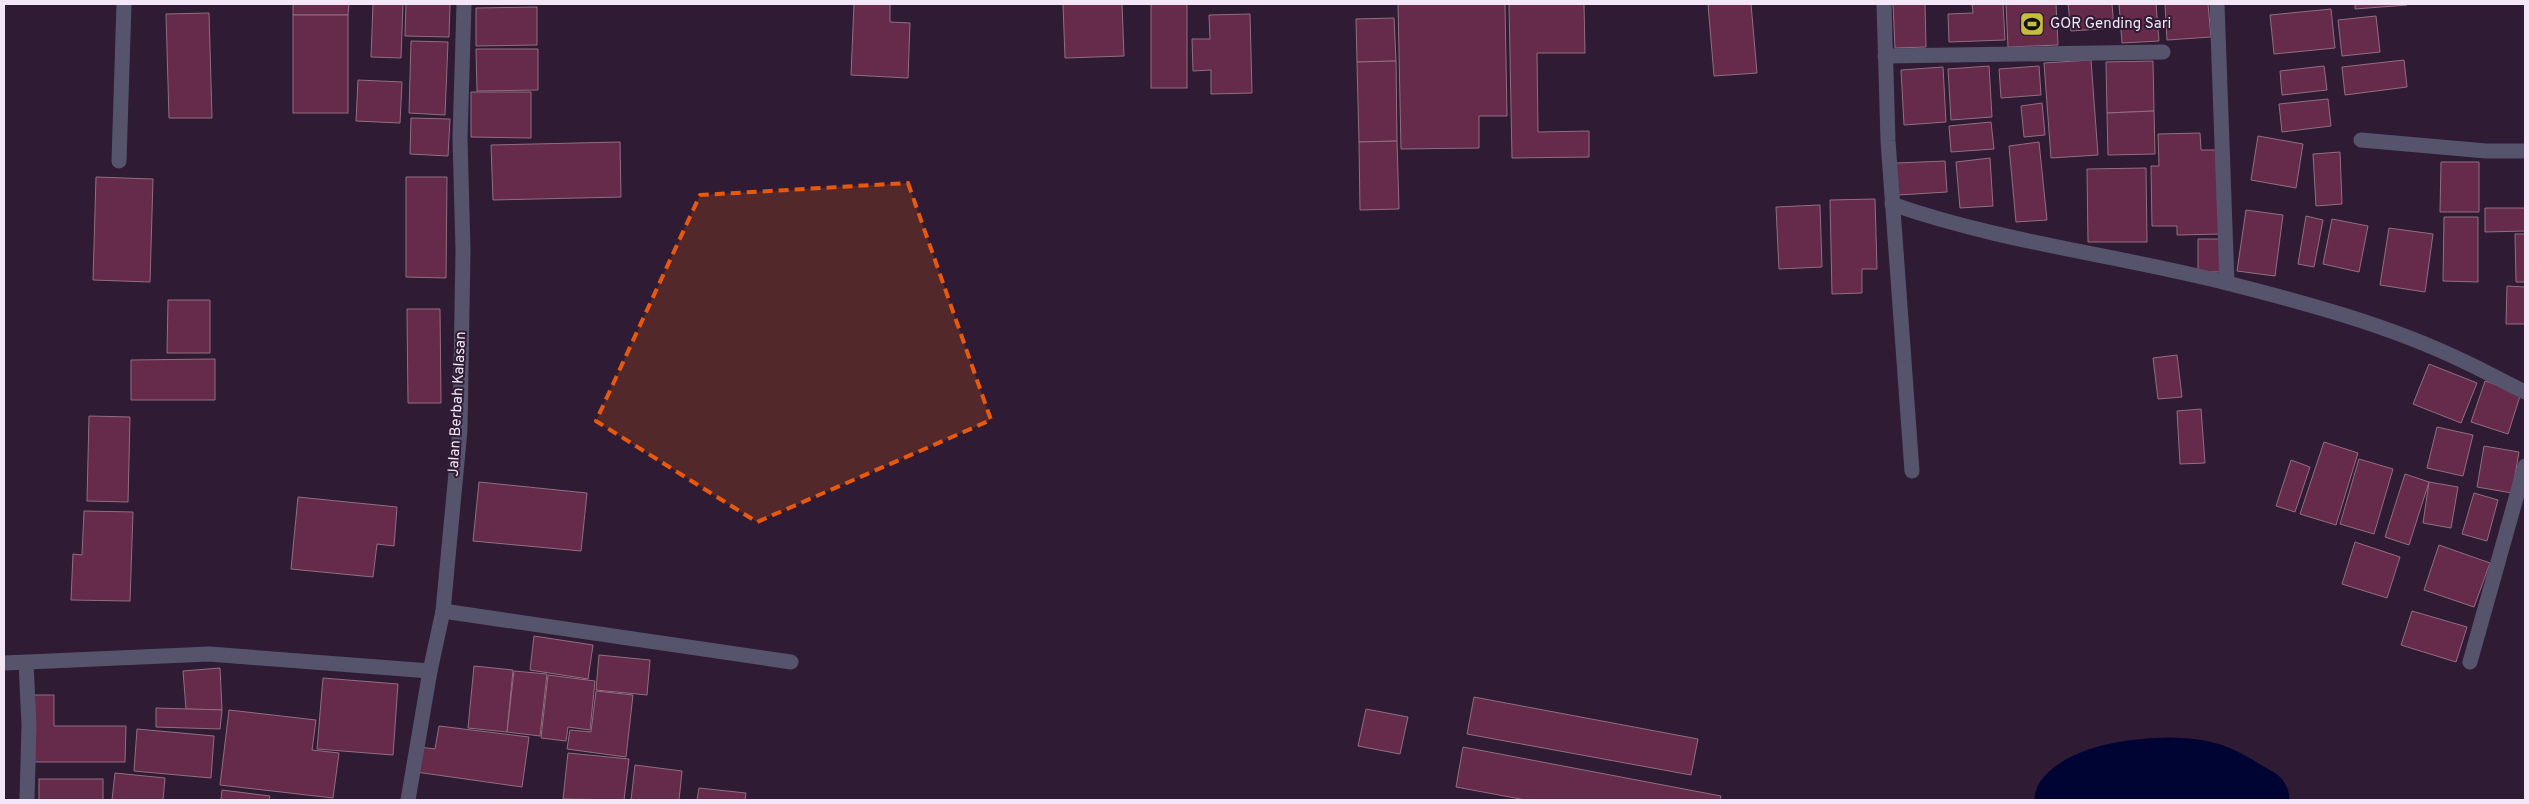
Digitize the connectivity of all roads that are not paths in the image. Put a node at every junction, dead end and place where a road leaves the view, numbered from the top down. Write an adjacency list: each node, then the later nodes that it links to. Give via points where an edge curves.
1 (124, 4): 9 (street)
2 (464, 4): 15 (street, Jalan Berbah Kalasan, via 460,138 463,250 460,430)
3 (1884, 4): 6 (street)
4 (2217, 4): 11 (street)
5 (2163, 52): 6 (street)
6 (1884, 56): 10 (street)
7 (2361, 140): 8 (street, via 2486,151)
8 (2525, 151)
9 (119, 161)
10 (1892, 204): 11 (street, via 1960,225); 14 (street)
11 (2227, 283): 12 (street, via 2398,334 2460,359)
12 (2525, 392)
13 (2525, 466): 18 (street)
14 (1912, 471)
15 (443, 611): 17 (street); 20 (street, Jalan Berbah Kalasan)
16 (4, 662): 19 (street)
17 (791, 662)
18 (2470, 662)
19 (26, 663): 20 (street, via 210,654); 21 (street, via 29,726)
20 (430, 671): 22 (street, Jalan Berbah Kalasan)
21 (27, 800)
22 (408, 800)

